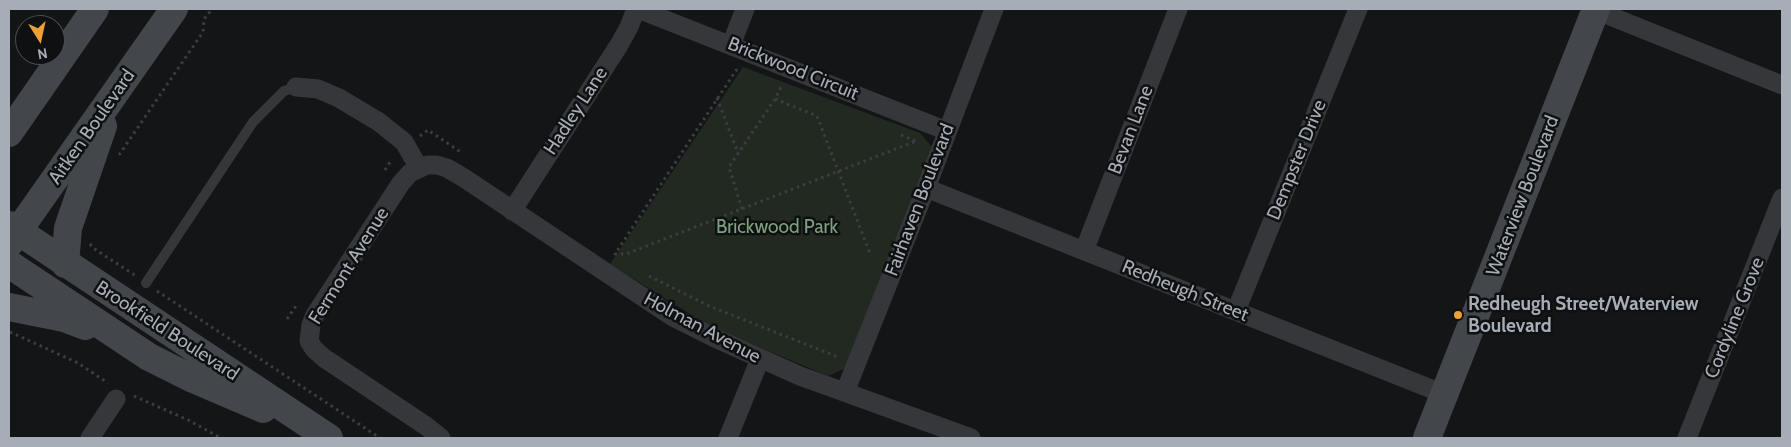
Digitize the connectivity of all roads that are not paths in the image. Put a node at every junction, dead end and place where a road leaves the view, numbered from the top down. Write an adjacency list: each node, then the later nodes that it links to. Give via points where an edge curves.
1 (95, 9): 14 (street)
2 (174, 9): 12 (street, Aitken Boulevard)
3 (637, 9): 9 (street, Brickwood Circuit); 18 (street, Hadley Lane, via 619,45)
4 (745, 9): 9 (street)
5 (994, 9): 13 (street, Fairhaven Boulevard)
6 (1178, 9): 20 (street, Bevan Lane)
7 (1358, 9): 25 (street, Dempster Drive)
8 (1596, 10): 10 (street); 29 (street, Waterview Boulevard)
9 (731, 45): 13 (street, Brickwood Circuit)
10 (1782, 85)
11 (296, 87): 15 (street, via 318,89 379,122 404,142); 23 (lane, via 284,92 252,122)
12 (118, 88): 19 (street, Aitken Boulevard); 22 (street, via 68,228)
13 (947, 131): 16 (street, Fairhaven Boulevard)
14 (9, 133)
15 (423, 167): 18 (street, Holman Avenue, via 437,165 447,168); 34 (street, Fermont Avenue, via 410,173 401,183 315,315 309,341 324,358)
16 (926, 188): 20 (street, Redheugh Street); 28 (street, Fairhaven Boulevard)
17 (1782, 198): 37 (street, Cordyline Grove)
18 (512, 211): 27 (street, Holman Avenue, via 674,317)
19 (12, 234): 22 (street, Brookfield Boulevard)
20 (1084, 251): 25 (street, Redheugh Street)
21 (9, 264): 26 (street, Brookfield Boulevard)
22 (65, 264): 32 (street, Brookfield Boulevard)
23 (146, 283)
24 (9, 307): 26 (street, via 64,318)
25 (1236, 311): 29 (street, Redheugh Street)
26 (124, 340): 32 (street, Brookfield Boulevard, via 192,379)
27 (760, 359): 28 (street, Holman Avenue); 35 (street)
28 (845, 392): 31 (street, Holman Avenue)
29 (1444, 394): 36 (street, Waterview Boulevard)
30 (116, 399): 33 (street)
31 (961, 436)
32 (328, 437)
33 (90, 438)
34 (441, 438)
35 (728, 438)
36 (1427, 438)
37 (1687, 438)

